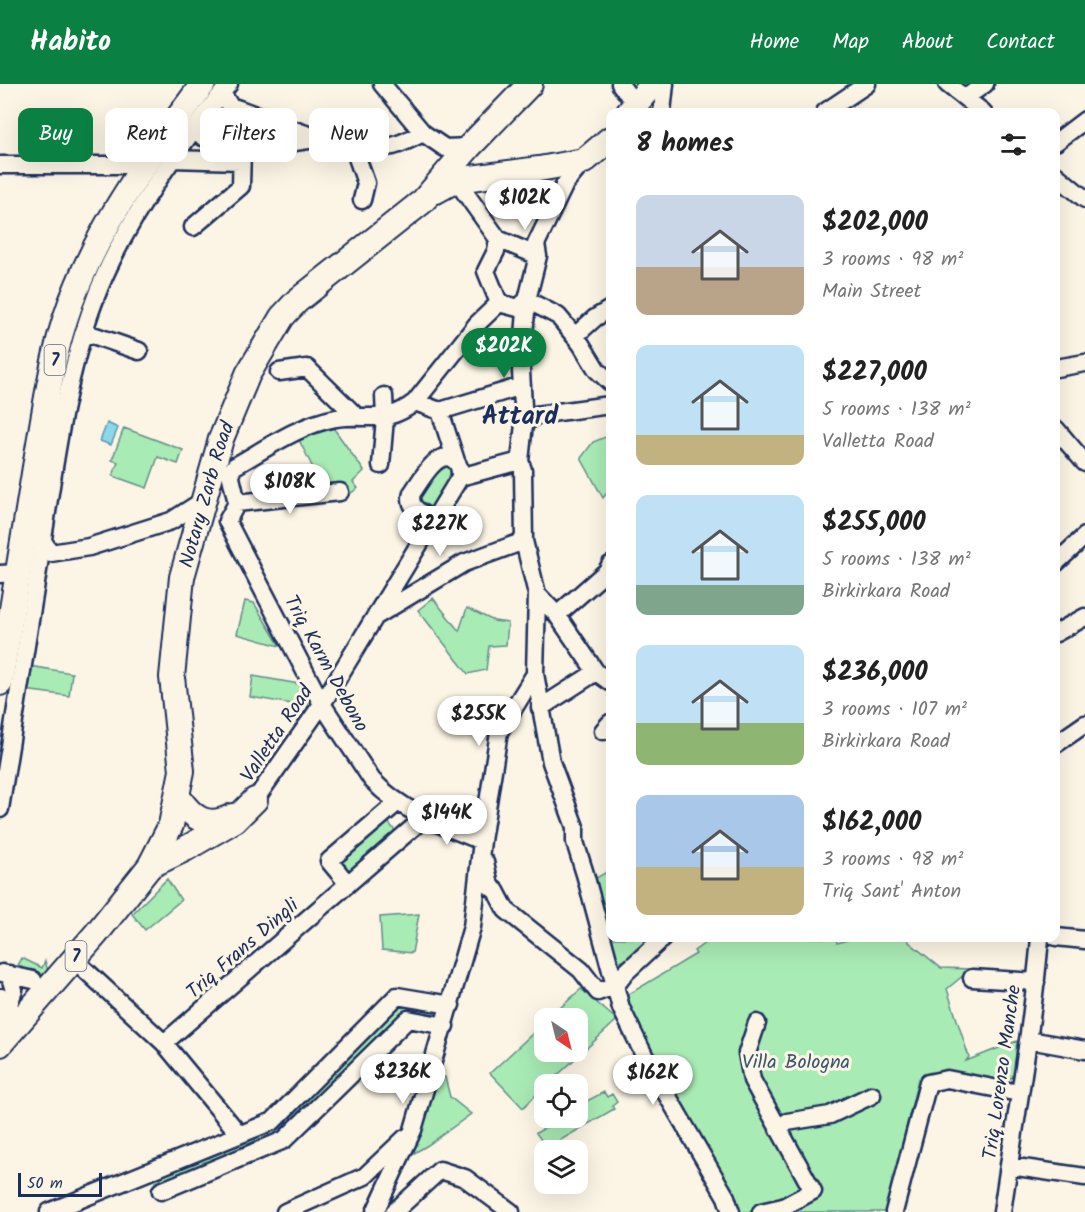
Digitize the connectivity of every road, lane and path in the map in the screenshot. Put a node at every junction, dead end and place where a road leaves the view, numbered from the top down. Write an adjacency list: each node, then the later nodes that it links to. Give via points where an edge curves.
1 (382, 84): 16 (street)
2 (530, 84): 21 (highway)
3 (620, 84): 11 (street)
4 (652, 84): 11 (highway)
5 (665, 84): 12 (street)
6 (867, 84): 13 (street)
7 (985, 84): 9 (street)
8 (218, 87): 10 (street, via 230,106); 17 (street); 27 (highway, 7)
9 (958, 89): 14 (street)
10 (236, 108)
11 (632, 108)
12 (662, 108)
13 (831, 108)
14 (979, 108)
15 (1085, 120): 18 (street)
16 (423, 133): 20 (street); 21 (street, via 445,148)
17 (188, 134)
18 (1060, 139)
19 (606, 142): 25 (highway)
20 (389, 146)
21 (469, 147): 30 (highway)
22 (170, 162): 39 (street, via 118,248)
23 (241, 162): 33 (street, via 241,186)
24 (359, 162): 31 (street, via 366,183)
25 (574, 163): 29 (highway); 35 (street, via 536,244)
26 (0, 165): 27 (street)
27 (144, 165): 68 (highway, 7, via 97,241 59,341)
28 (1060, 178): 32 (street)
29 (456, 180): 30 (highway); 34 (street)
30 (425, 199): 60 (highway, Notary Zarb Road, via 320,281 282,317 248,374 221,439)
31 (362, 200)
32 (1085, 200)
33 (193, 227)
34 (498, 238): 35 (street); 37 (street, via 486,271)
35 (538, 256): 36 (street)
36 (526, 300): 37 (street, via 518,308); 40 (street, via 558,316); 46 (street)
37 (499, 303): 48 (street, via 477,324)
38 (606, 311): 40 (street)
39 (84, 332): 41 (street); 64 (street, via 67,396)
40 (575, 336): 45 (street)
41 (139, 351)
42 (1085, 363): 43 (street)
43 (1060, 367)
44 (279, 372): 51 (street, via 307,368)
45 (606, 378)
46 (522, 386): 50 (street); 53 (street)
47 (384, 396): 52 (street)
48 (416, 402): 50 (street); 52 (street)
49 (606, 406): 53 (street, via 536,415)
50 (440, 411): 58 (street)
51 (357, 417): 52 (street); 61 (street, Triq Karm Debono, via 310,426 235,466 230,473)
52 (385, 418): 57 (street)
53 (524, 424): 55 (street)
54 (1060, 434): 56 (street)
55 (520, 461): 58 (street); 65 (street)
56 (1085, 463)
57 (381, 465)
58 (459, 469): 62 (street); 62 (street, via 449,457 442,457 412,493 411,504)
59 (340, 492): 61 (street)
60 (204, 500): 64 (street, via 171,521 89,547 51,553); 82 (highway, Notary Zarb Road, via 182,577 175,639 172,677 182,771)
61 (237, 503): 78 (street, Triq Karm Debono, via 227,521)
62 (433, 521): 71 (street)
63 (1085, 536): 66 (street)
64 (43, 541): 85 (street)
65 (524, 541): 69 (street); 71 (street, Valletta Road, via 464,563)
66 (1060, 559)
67 (606, 572): 70 (street)
68 (9, 573): 77 (highway, 7)
69 (537, 594): 70 (street); 75 (street)
70 (557, 615): 74 (street)
71 (377, 616): 78 (street, Valletta Road)
72 (1085, 617): 73 (street)
73 (1060, 631)
74 (596, 672): 76 (street); 79 (street)
75 (535, 674): 79 (street); 87 (street, via 499,732)
76 (606, 679)
77 (0, 683)
78 (322, 704): 83 (street, Valletta Road); 84 (street, Triq Karm Debono, via 372,780)
79 (540, 708): 92 (street, via 551,762 575,827 574,842)
80 (1085, 724): 81 (street)
81 (1060, 741)
82 (178, 797): 83 (highway, via 188,812 210,822 223,821); 88 (highway, Notary Zarb Road, via 171,825)
83 (255, 800): 88 (highway, via 235,820)
84 (398, 802): 86 (street, Triq Karm Debono); 89 (street, via 329,861)
85 (0, 809)
86 (424, 818): 87 (street, Triq Karm Debono); 89 (street, Triq Frans Dingli)
87 (482, 842): 90 (street)
88 (150, 866): 97 (highway, 7)
89 (348, 884): 108 (street, Triq Frans Dingli)
90 (489, 900): 99 (street, via 580,970); 103 (street, via 472,927)
91 (1060, 937): 93 (street)
92 (606, 939)
93 (1085, 940)
94 (607, 942): 99 (street)
95 (658, 942): 99 (street)
96 (1040, 942): 102 (street, Triq Lorenzo Manche)
97 (78, 962): 108 (street); 109 (highway, 7)
98 (4, 973): 101 (street); 104 (street, via 14,990)
99 (618, 976): 124 (street, via 621,1008)
100 (972, 978): 102 (street)
101 (33, 980)
102 (1036, 982): 107 (street, Triq Lorenzo Manche)
103 (451, 1005): 106 (street); 115 (street, via 397,996 273,1121)
104 (2, 1014)
105 (757, 1023): 113 (street, via 747,1053 752,1080)
106 (445, 1026): 114 (street); 118 (street, via 408,1019 284,1140)
107 (1029, 1040): 110 (street); 111 (street, Triq Lorenzo Manche)
108 (164, 1043): 115 (street)
109 (0, 1044)
110 (1085, 1050)
111 (1019, 1093): 116 (street, Triq Lorenzo Manche); 126 (street, via 947,1079 928,1083)
112 (872, 1095): 113 (street, via 830,1115 787,1122)
113 (778, 1129): 125 (street, via 813,1191 783,1207)
114 (413, 1130): 120 (street, via 365,1176); 121 (street)
115 (239, 1134): 119 (street)
116 (1009, 1166): 117 (street); 127 (street, Triq Lorenzo Manche)
117 (1085, 1176)
118 (161, 1191)
119 (49, 1212)
120 (285, 1212)
121 (375, 1212)
122 (394, 1212): 123 (street, via 440,1170 465,1178)
123 (511, 1212)
124 (732, 1212)
125 (761, 1212)
126 (894, 1212)
127 (1002, 1212)

